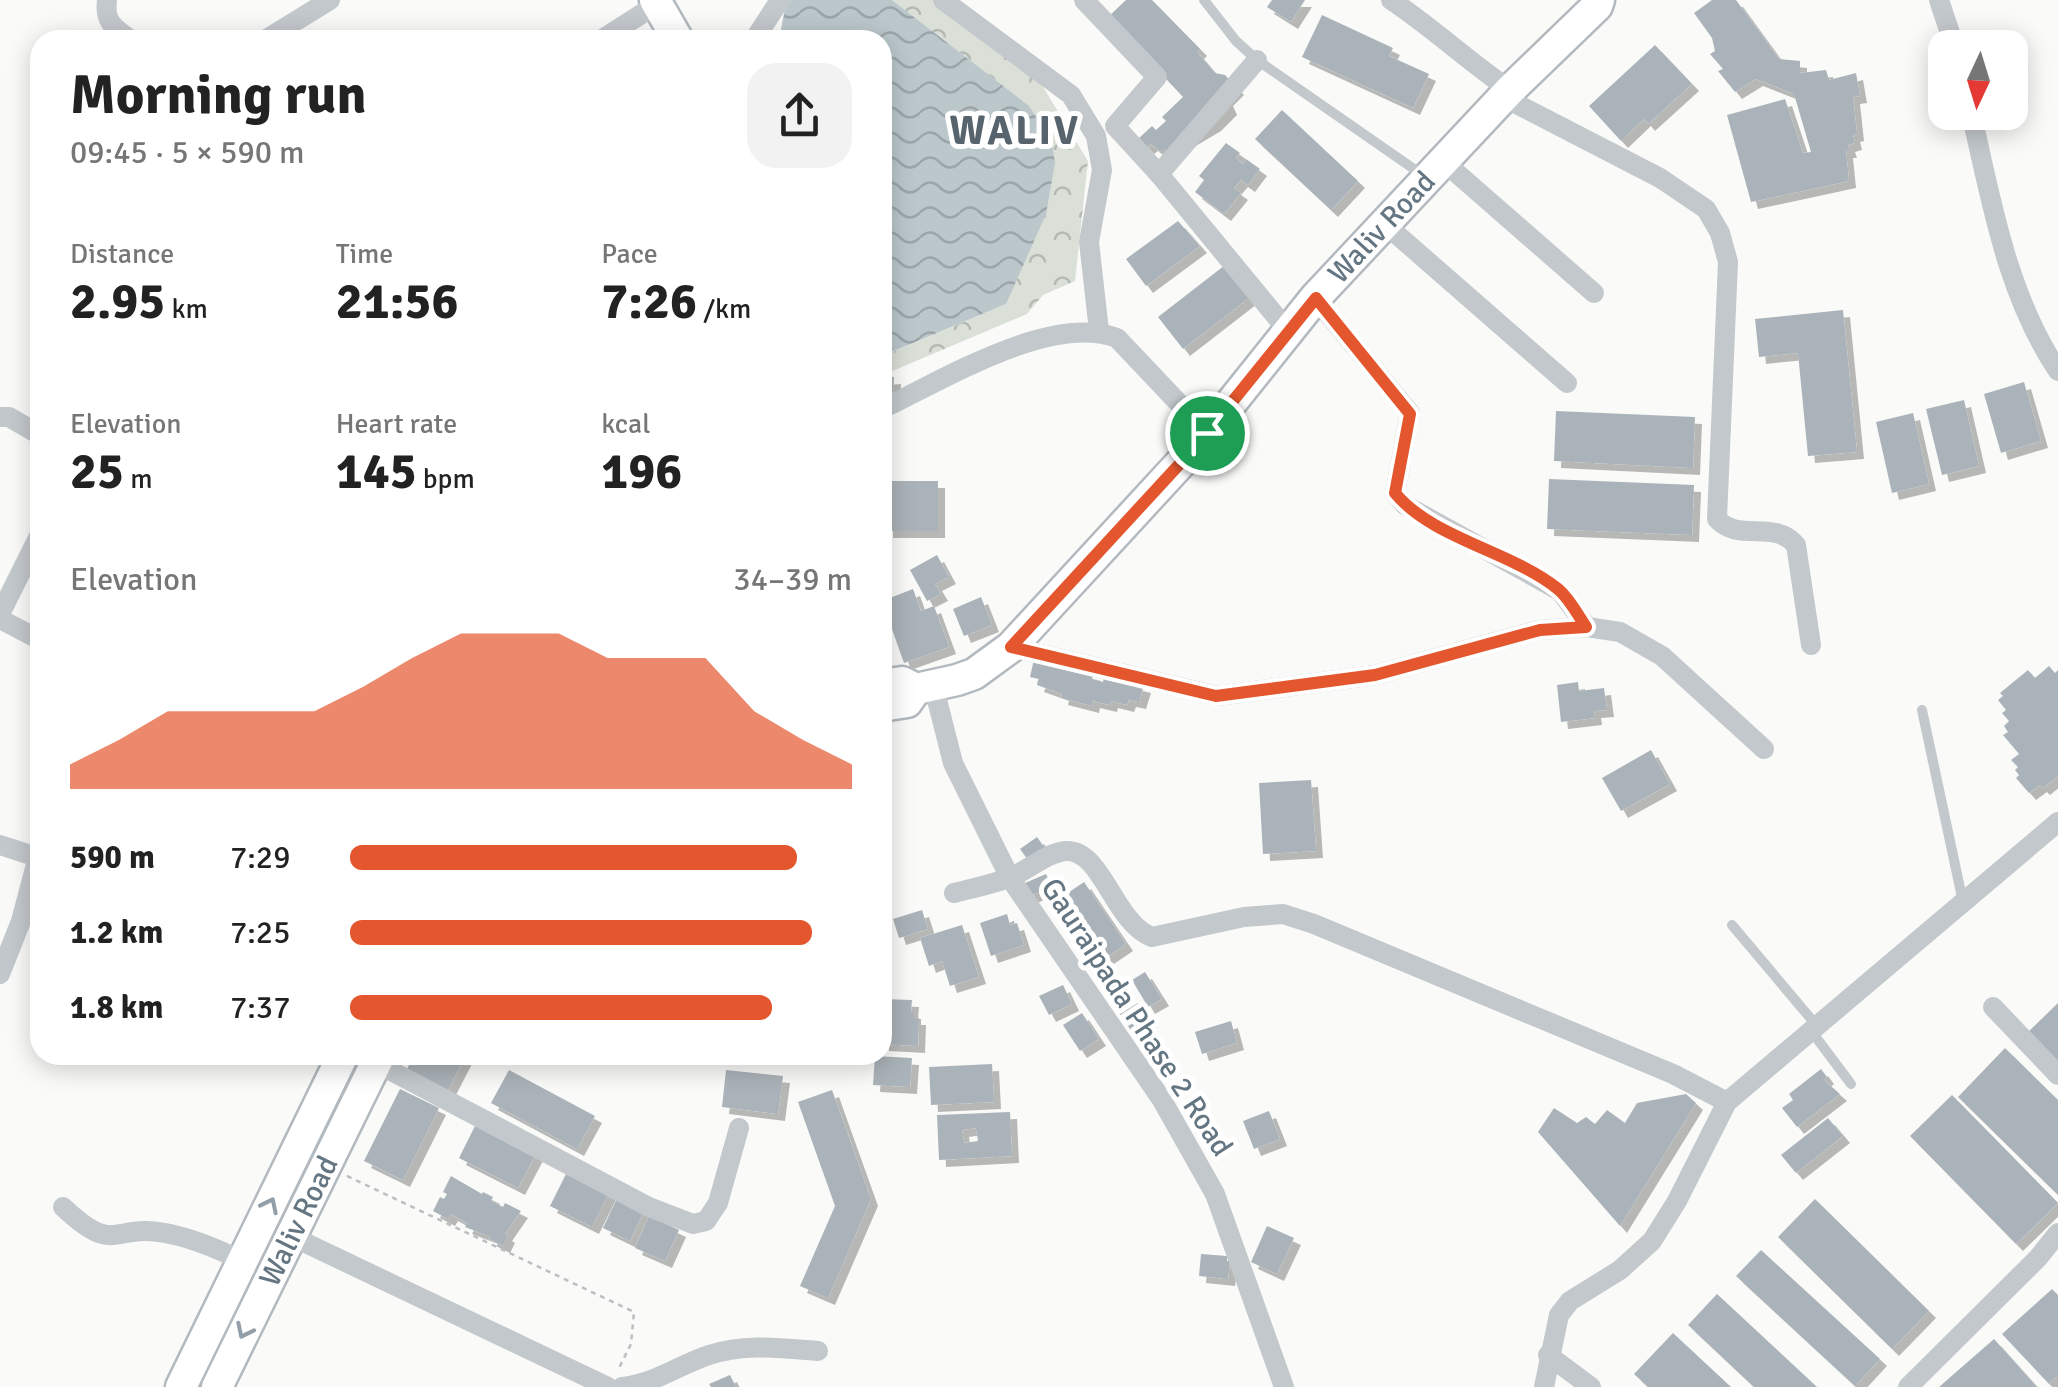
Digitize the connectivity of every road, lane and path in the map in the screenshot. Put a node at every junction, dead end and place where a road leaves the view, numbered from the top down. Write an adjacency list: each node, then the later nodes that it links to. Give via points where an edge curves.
1 (108, 0): 11 (street, via 105,16)
2 (330, 0): 12 (street)
3 (780, 0): 15 (street)
4 (943, 0): 25 (street, via 1070,95 1096,136 1102,170 1089,242)
5 (1084, 0): 21 (street, via 1157,77 1115,126)
6 (1204, 0): 17 (lane)
7 (1391, 0): 18 (street)
8 (1940, 0): 16 (street)
9 (656, 2): 13 (street); 14 (main road)
10 (1605, 2): 18 (main road, Waliv Road)
11 (116, 30)
12 (281, 30)
13 (616, 30)
14 (672, 30)
15 (760, 30)
16 (1949, 30)
17 (1257, 60): 20 (lane); 21 (street)
18 (1507, 93): 20 (main road, Waliv Road); 37 (street, via 1660,178 1706,209 1720,233 1728,262 1717,518 1736,531 1774,530 1796,545)
19 (1975, 130): 27 (street, via 2014,280)
20 (1437, 170): 22 (main road, Waliv Road); 23 (street)
21 (1159, 174): 26 (street)
22 (1386, 225): 24 (main road, Waliv Road); 28 (street)
23 (1594, 293)
24 (1316, 298): 26 (main road, Waliv Road); 35 (street, via 1410,414 1395,493 1430,522 1560,590)
25 (1099, 331): 29 (street, via 1030,339); 32 (street, via 1117,338)
26 (1288, 331): 32 (main road, Waliv Road)
27 (2058, 371)
28 (1567, 382)
29 (892, 404)
30 (0, 417): 31 (street)
31 (30, 430)
32 (1207, 433): 38 (main road, Waliv Road)
33 (30, 554): 34 (street)
34 (0, 616): 36 (street)
35 (1586, 627): 38 (street, via 1540,630 1375,675 1216,696); 43 (street, via 1620,632 1662,656)
36 (30, 634)
37 (1811, 645)
38 (1011, 647): 40 (main road, Waliv Road, via 974,674)
39 (892, 684): 40 (main road, Waliv Road)
40 (924, 686): 41 (main road, Waliv Road); 47 (street, Gauraipada Phase 2 Road, via 953,763)
41 (892, 704)
42 (1922, 710): 50 (lane)
43 (1764, 749)
44 (2058, 822): 50 (street)
45 (0, 844): 46 (street)
46 (30, 855)
47 (1010, 878): 49 (street); 60 (street, via 1058,853 1083,854 1129,922 1152,937 1283,914); 72 (street, Gauraipada Phase 2 Road, via 1162,1100 1215,1194)
48 (30, 890): 52 (street)
49 (954, 893)
50 (1963, 903): 54 (street)
51 (1732, 925): 54 (lane)
52 (0, 974)
53 (1992, 1007): 58 (street)
54 (1815, 1029): 59 (lane); 60 (street)
55 (338, 1065): 66 (main road, Waliv Road, one-way to 55)
56 (370, 1065): 62 (main road, Waliv Road)
57 (388, 1065): 61 (street, via 649,1207 693,1224 706,1222 718,1202)
58 (2058, 1075)
59 (1851, 1084)
60 (1727, 1102): 68 (street, via 1652,1241 1570,1301)
61 (739, 1128)
62 (327, 1166): 65 (main road, Waliv Road); 69 (path, via 634,1312 631,1344)
63 (64, 1207): 66 (street, via 104,1237 163,1233)
64 (2058, 1233): 75 (street)
65 (291, 1236): 69 (street); 71 (main road, Waliv Road, one-way to 71)
66 (240, 1260): 70 (main road, Waliv Road)
67 (818, 1351): 69 (street, via 742,1347 709,1354 642,1385)
68 (1548, 1355): 73 (street); 74 (street)
69 (615, 1383)
70 (181, 1387)
71 (217, 1387)
72 (1284, 1387)
73 (1544, 1387)
74 (1591, 1387)
75 (1908, 1387)

